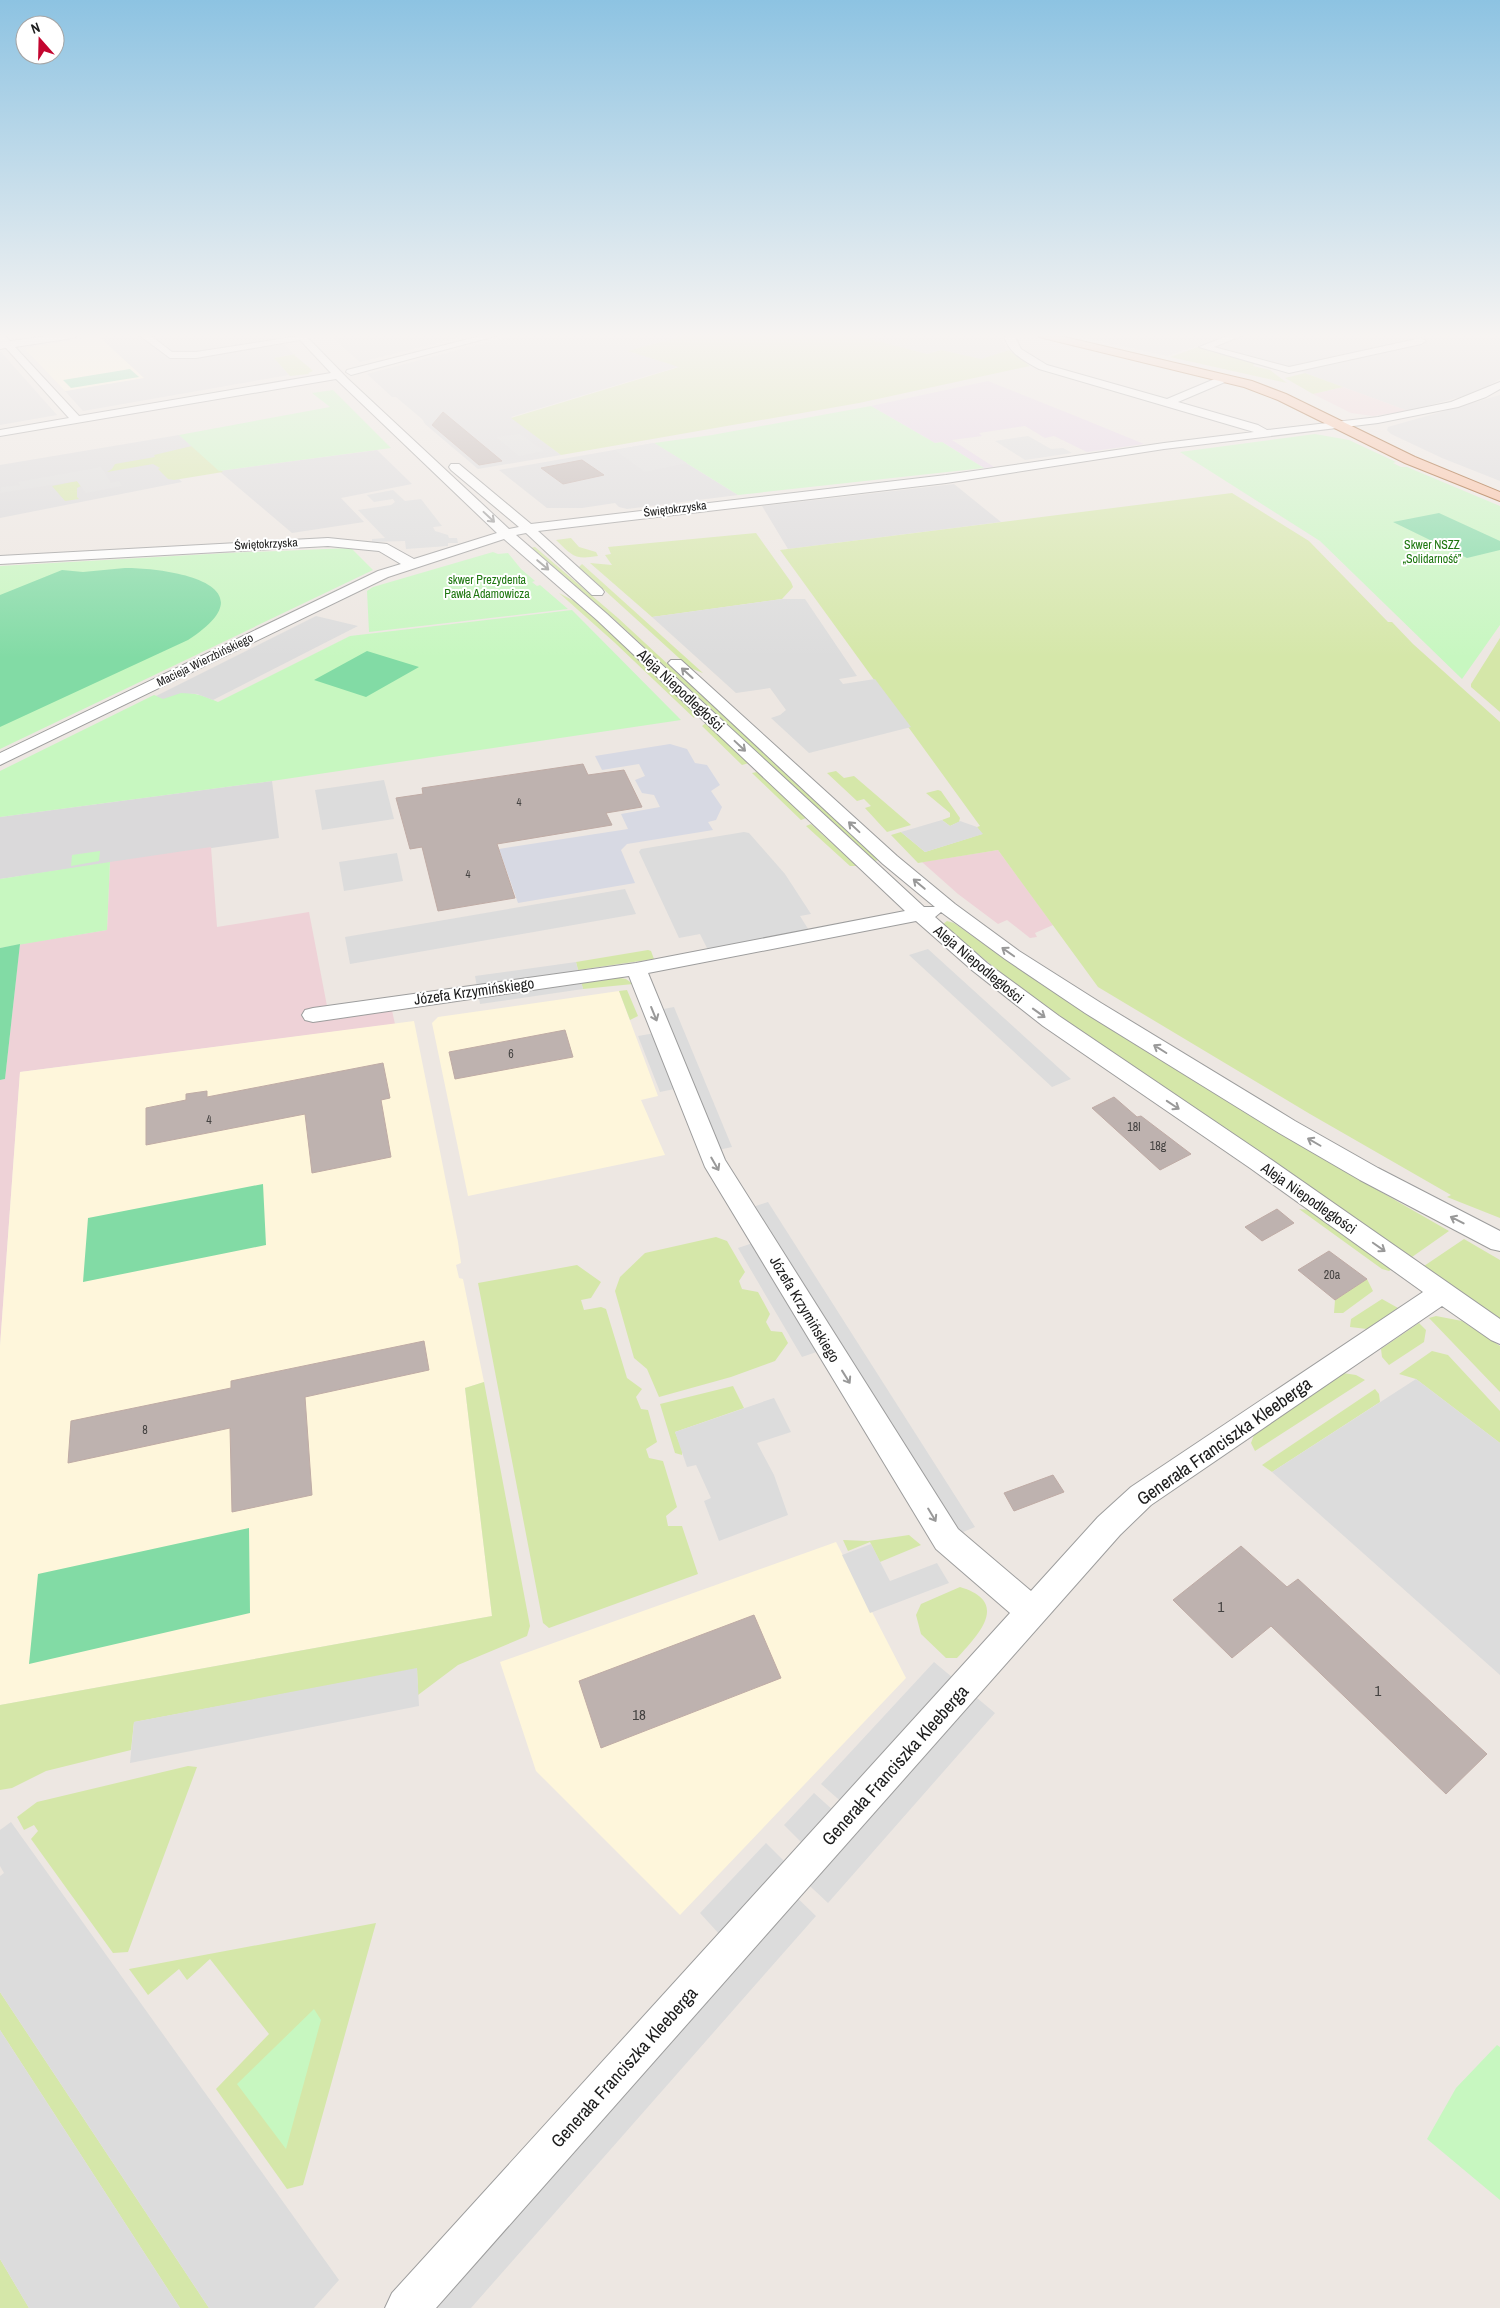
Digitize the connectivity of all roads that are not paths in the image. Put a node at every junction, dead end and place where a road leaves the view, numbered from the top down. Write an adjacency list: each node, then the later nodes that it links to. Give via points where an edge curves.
1 (411, 443): 7 (street, Aleja Niepodległości)
2 (1192, 443): 10 (street, Świętokrzyska, via 954,478 743,500)
3 (1374, 443): 9 (main road)
4 (1395, 443): 8 (main road)
5 (446, 458): 6 (street)
6 (460, 471): 7 (street); 10 (street)
7 (444, 474): 11 (street, Aleja Niepodległości, one-way to 11)
8 (1500, 488)
9 (1500, 497)
10 (529, 528): 11 (street, Świętokrzyska); 14 (street)
11 (506, 534): 13 (street, Świętokrzyska); 18 (street, Aleja Niepodległości, one-way to 18, via 602,616)
12 (0, 560): 13 (street, Świętokrzyska, via 328,542 382,548)
13 (412, 564): 16 (street, Macieja Wierzbińskiego, via 383,574)
14 (605, 599)
15 (664, 652): 17 (street, Aleja Niepodległości, one-way to 15, via 890,860)
16 (0, 760)
17 (948, 908): 18 (street, Józefa Krzymińskiego); 21 (street, Aleja Niepodległości, one-way to 17, via 1287,1127 1093,1008)
18 (921, 915): 19 (street, Józefa Krzymińskiego); 22 (street, Aleja Niepodległości, one-way to 22, via 980,967 1050,1021)
19 (636, 968): 20 (street, Józefa Krzymińskiego); 24 (street, Józefa Krzymińskiego, one-way to 24, via 713,1161 947,1539)
20 (313, 1015)
21 (1500, 1242)
22 (1443, 1292): 23 (street, Aleja Niepodległości); 24 (street, Generała Franciszka Kleeberga, via 1141,1496)
23 (1500, 1333)
24 (1031, 1611): 25 (street, Generała Franciszka Kleeberga)
25 (407, 2308)

